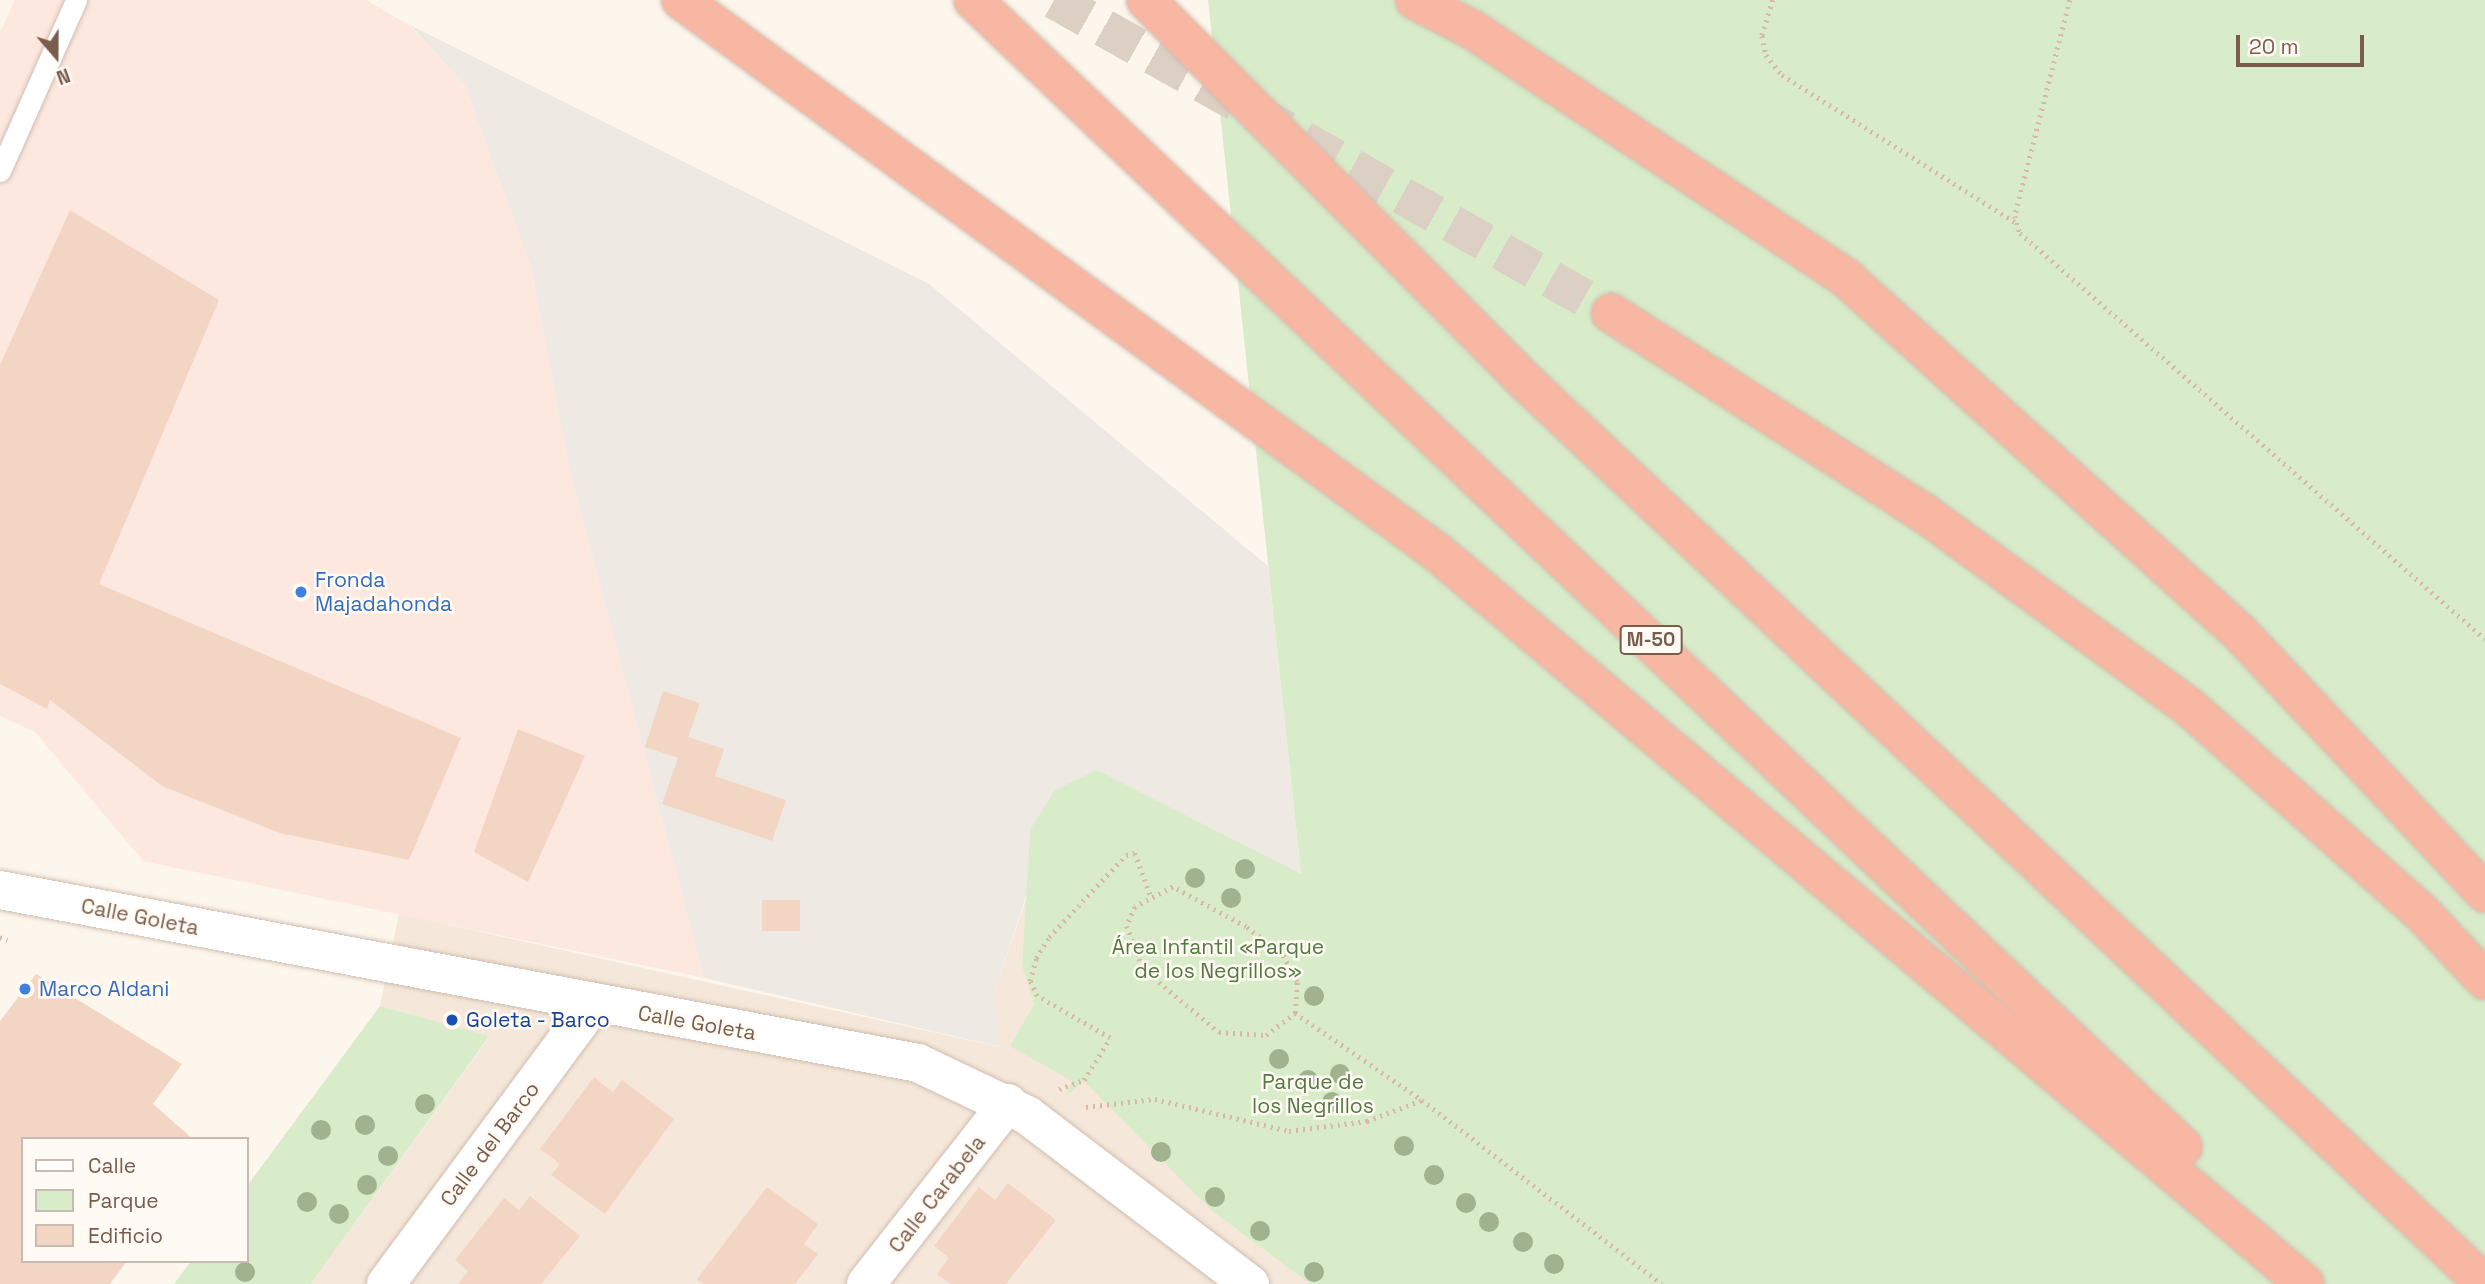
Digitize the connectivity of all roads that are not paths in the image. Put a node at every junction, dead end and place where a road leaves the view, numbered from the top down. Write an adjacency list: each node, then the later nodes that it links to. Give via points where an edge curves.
1 (76, 0): 8 (lane)
2 (672, 0): 7 (highway)
3 (681, 0): 7 (highway)
4 (973, 0): 19 (highway, M-50)
5 (1146, 0): 20 (highway, via 1527,382)
6 (1416, 0): 11 (highway, via 1474,30 1846,278 2240,633)
7 (720, 26): 18 (highway, via 1437,552)
8 (0, 171)
9 (1611, 313): 12 (highway, via 1924,513 2188,706 2421,913)
10 (0, 890): 13 (street, Calle Goleta)
11 (2485, 894)
12 (2485, 980)
13 (593, 1004): 14 (street, Calle Goleta, via 918,1063); 15 (street, Calle del Barco)
14 (1008, 1103): 16 (street, Calle Carabela); 17 (street, Calle Goleta)
15 (386, 1284)
16 (866, 1284)
17 (1250, 1284)
18 (2305, 1284)
19 (2326, 1284)
20 (2485, 1284)

